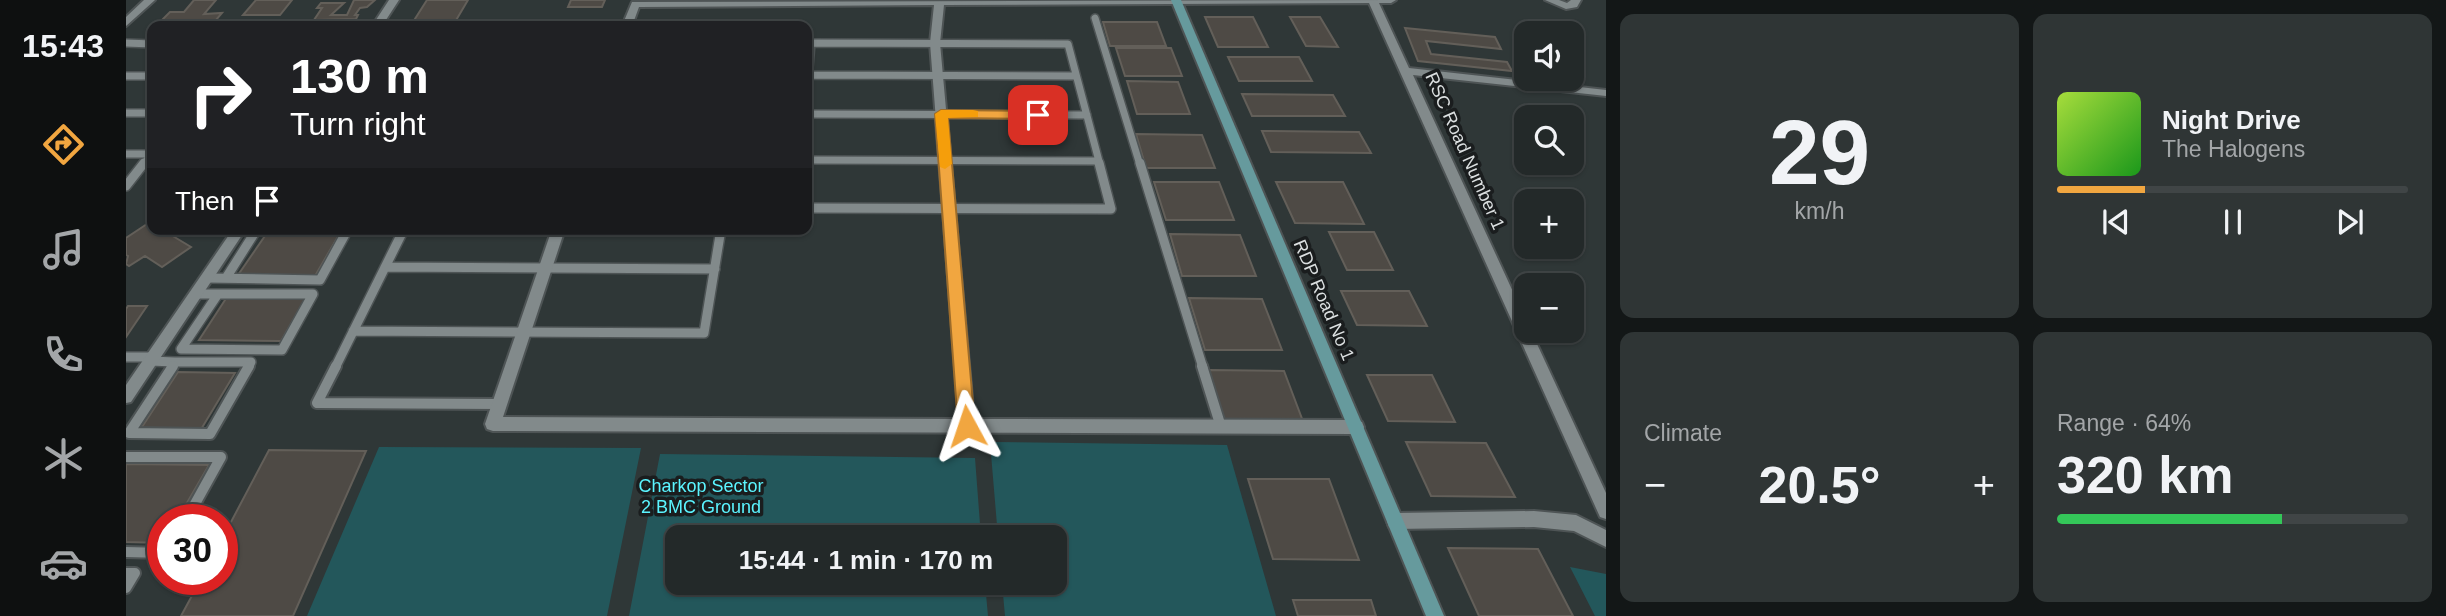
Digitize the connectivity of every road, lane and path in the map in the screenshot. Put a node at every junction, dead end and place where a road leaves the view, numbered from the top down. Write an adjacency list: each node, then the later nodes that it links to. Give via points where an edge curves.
1 (150, 0): 17 (street)
2 (394, 0): 15 (street)
3 (1373, 0): 4 (street); 9 (street); 22 (street, RSC Road Number 1)
4 (1391, 0)
5 (1550, 0): 6 (street, via 1566,6)
6 (1576, 0)
7 (939, 1): 8 (street); 13 (street); 20 (street)
8 (989, 1): 9 (street)
9 (1177, 1): 65 (street, RDP Road No 1)
10 (705, 2): 11 (street); 16 (street, via 635,4)
11 (765, 2): 12 (street)
12 (822, 2): 13 (street)
13 (876, 2)
14 (1095, 18): 64 (lane)
15 (380, 21)
16 (629, 21)
17 (126, 23)
18 (126, 43): 21 (lane)
19 (812, 43): 20 (lane)
20 (935, 43): 24 (street); 25 (lane, via 1068,44)
21 (147, 44)
22 (1405, 71): 28 (street); 68 (street, RSC Road Number 1)
23 (812, 75): 24 (lane)
24 (938, 75): 25 (lane); 32 (street)
25 (1076, 75): 33 (lane)
26 (126, 76): 27 (lane)
27 (147, 76)
28 (1606, 93)
29 (126, 113): 30 (lane)
30 (147, 113)
31 (812, 114): 32 (lane)
32 (941, 114): 33 (lane); 38 (street)
33 (1087, 115): 39 (lane)
34 (126, 154): 35 (lane)
35 (147, 154)
36 (147, 160): 40 (lane)
37 (812, 160): 38 (lane)
38 (945, 160): 39 (lane); 42 (street)
39 (1099, 161): 42 (lane, via 1111,209)
40 (126, 186)
41 (812, 208): 42 (lane)
42 (949, 208): 63 (street)
43 (236, 235): 52 (street)
44 (253, 235): 53 (lane)
45 (345, 235): 53 (lane, via 320,280)
46 (401, 235): 49 (lane)
47 (557, 235): 50 (street)
48 (720, 235): 51 (lane)
49 (384, 267): 50 (lane); 56 (lane)
50 (545, 268): 51 (lane); 57 (street)
51 (715, 269): 57 (lane, via 704,332)
52 (207, 278): 53 (lane); 54 (street)
53 (226, 278)
54 (196, 294): 55 (lane); 59 (street)
55 (218, 294): 55 (lane, via 181,349 282,350 313,294)
56 (353, 331): 57 (lane); 62 (lane, via 317,403)
57 (524, 332): 62 (street)
58 (126, 357): 59 (lane)
59 (152, 359): 60 (lane); 61 (street)
60 (175, 362): 60 (lane, via 149,403 129,433 210,434 251,362)
61 (126, 397)
62 (500, 404): 63 (street, via 493,424)
63 (967, 426): 64 (street)
64 (1221, 427): 65 (street)
65 (1356, 427): 69 (street, RDP Road No 1)
66 (126, 457): 67 (lane, via 221,457)
67 (195, 504)
68 (1606, 511)
69 (1395, 521): 70 (street, via 1534,519 1576,523); 75 (street, RDP Road No 1)
70 (1606, 539)
71 (126, 552): 72 (lane)
72 (147, 553)
73 (126, 573): 74 (lane, via 135,573)
74 (126, 588)
75 (1435, 616)

